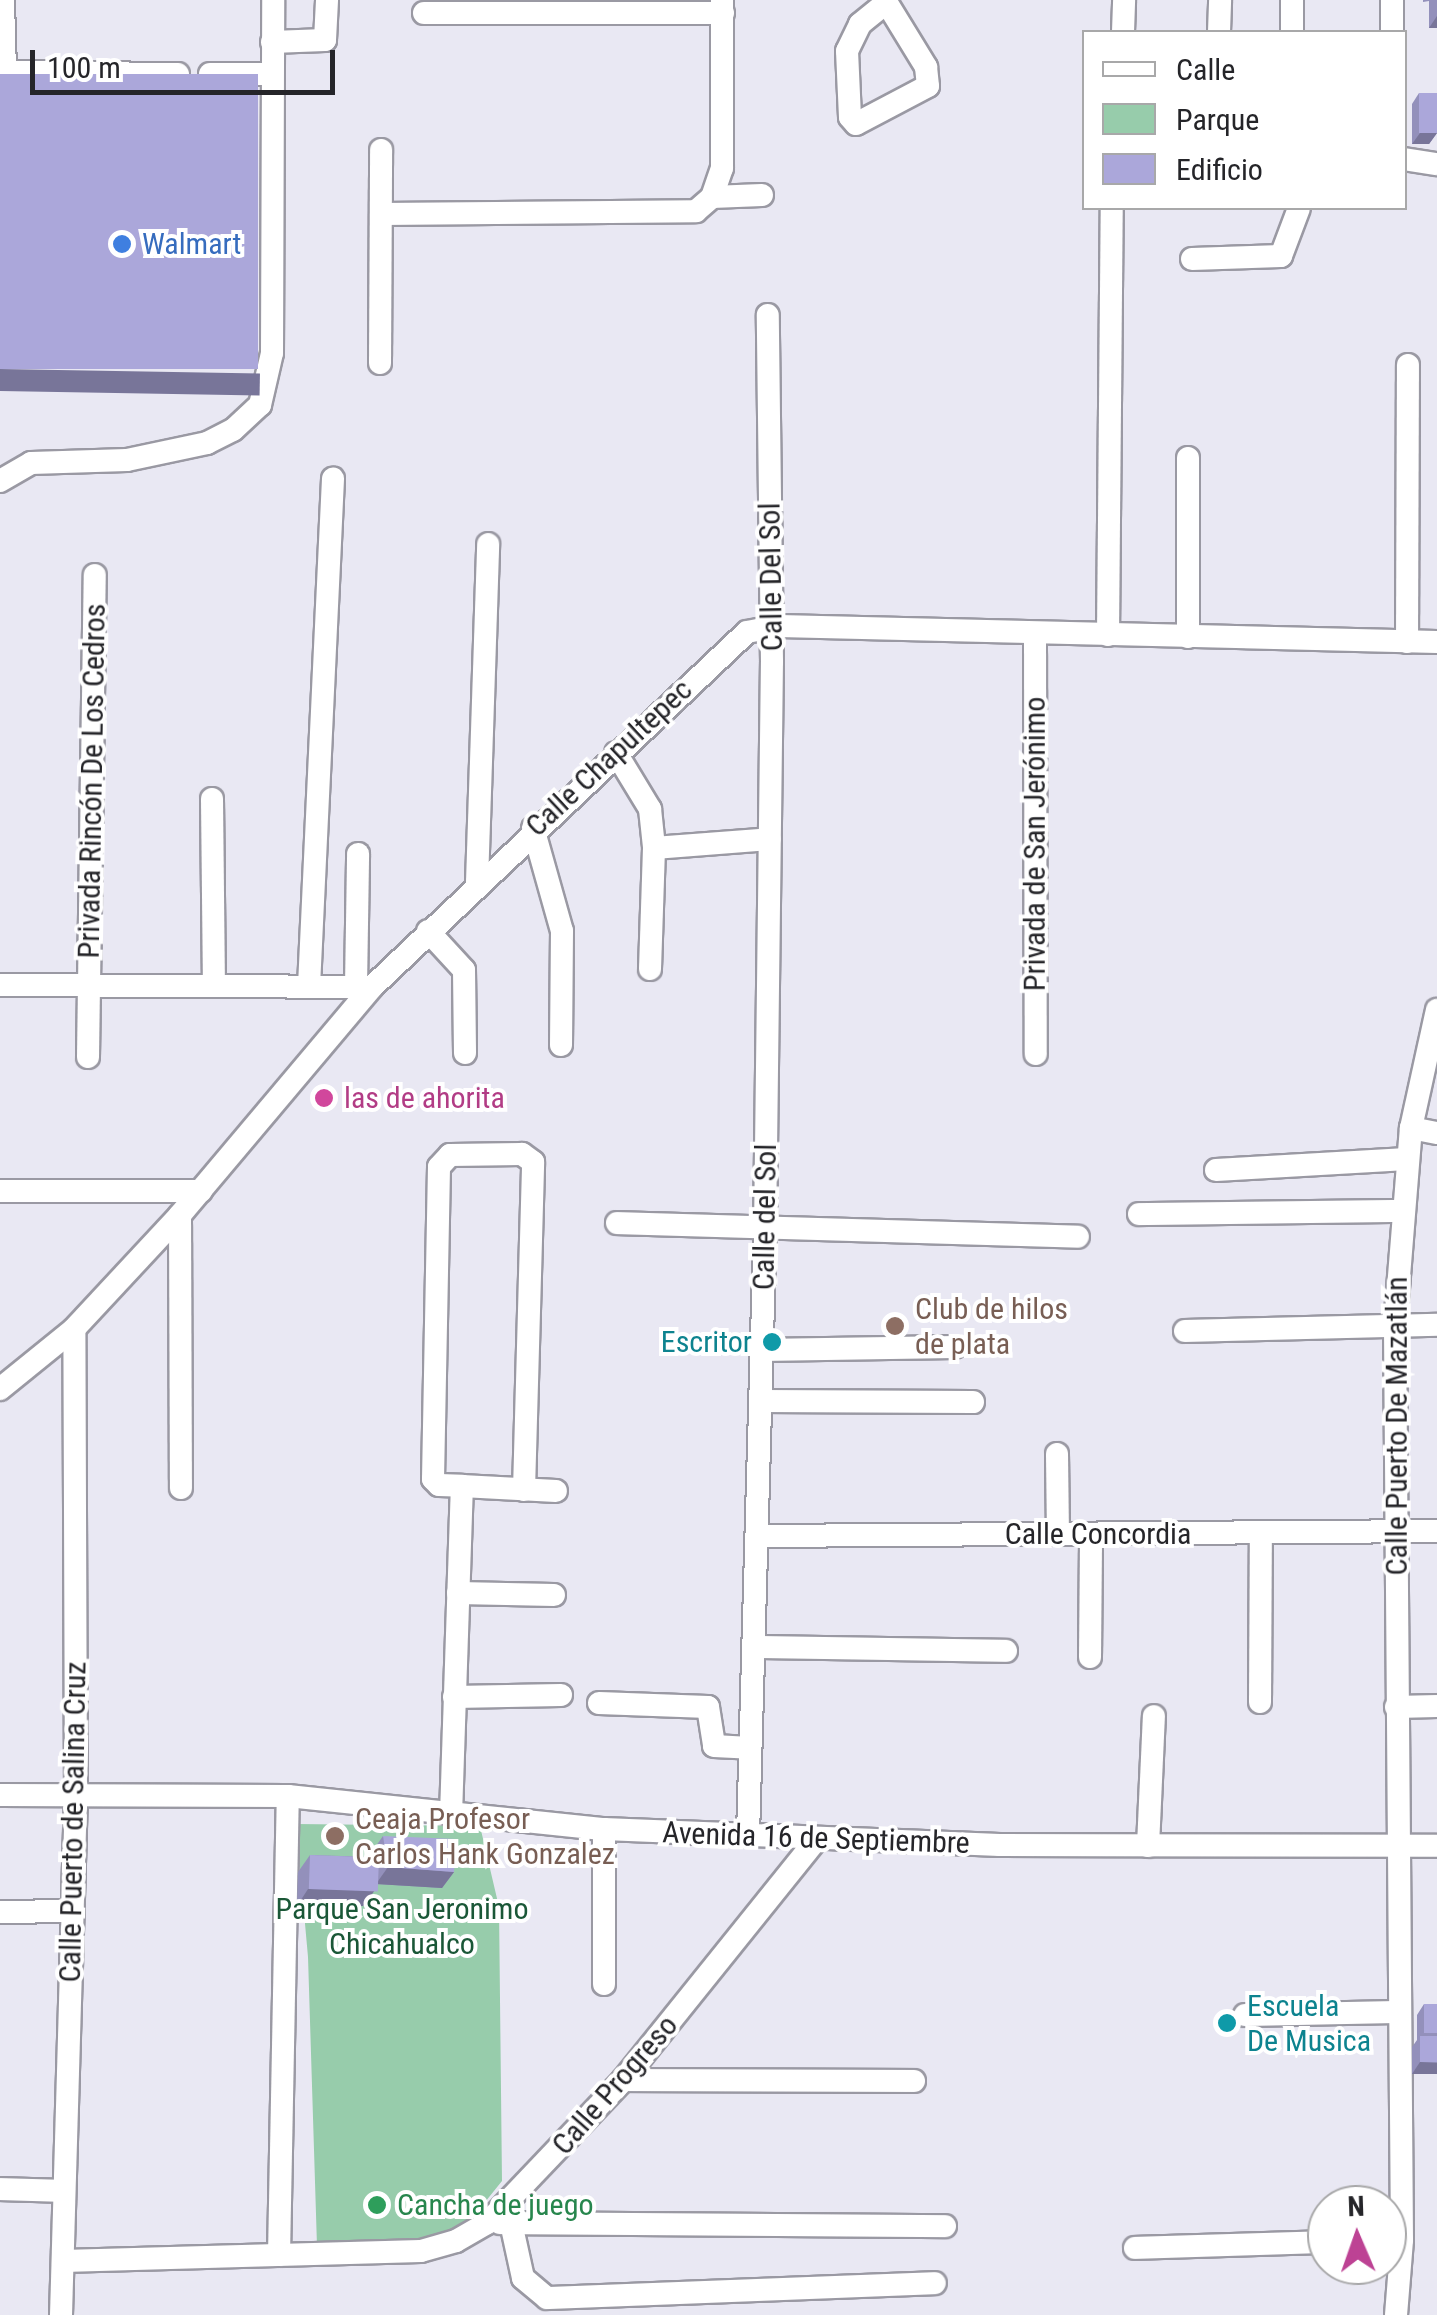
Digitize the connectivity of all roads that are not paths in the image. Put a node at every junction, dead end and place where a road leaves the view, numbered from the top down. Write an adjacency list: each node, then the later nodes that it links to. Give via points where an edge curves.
1 (3, 0): 16 (street, via 7,73)
2 (273, 0): 15 (street)
3 (327, 0): 15 (street, via 325,40)
4 (1124, 0): 11 (street)
5 (1220, 0): 12 (street)
6 (1292, 0): 13 (street)
7 (1392, 0): 14 (street)
8 (886, 1): 8 (street, via 860,24 848,51 850,117 856,124 928,86 926,67)
9 (722, 6): 10 (street); 21 (street, via 724,147)
10 (424, 13)
11 (1123, 30)
12 (1219, 30)
13 (1292, 30)
14 (1392, 30)
15 (272, 42): 16 (street)
16 (271, 74): 30 (street, via 272,352 260,405 233,430 166,454)
17 (381, 150): 24 (street)
18 (1407, 159): 19 (street)
19 (1437, 164)
20 (762, 195): 21 (street)
21 (712, 196): 24 (street, via 682,214)
22 (1112, 210): 36 (street)
23 (1298, 210): 25 (street, via 1281,256)
24 (381, 214): 27 (street)
25 (1192, 259)
26 (768, 315): 34 (street, Calle Del Sol)
27 (380, 363)
28 (1408, 365): 38 (street)
29 (1188, 458): 37 (street)
30 (3, 471)
31 (334, 479): 52 (street)
32 (488, 544): 46 (street)
33 (94, 575): 50 (street, Privada Rincón De Los Cedros)
34 (771, 626): 35 (street, Calle Chapultepec); 40 (street, Calle Chapultepec, via 728,647); 43 (street, Calle Del Sol)
35 (1035, 634): 36 (street, Calle Chapultepec); 57 (street, Privada de San Jerónimo)
36 (1108, 635): 37 (street, Calle Chapultepec)
37 (1188, 637): 38 (street, Calle Chapultepec)
38 (1407, 642): 39 (street, Calle Chapultepec)
39 (1437, 642)
40 (616, 752): 42 (street, Calle Chapultepec); 44 (street, via 650,809)
41 (212, 799): 51 (street)
42 (534, 828): 46 (street, Calle Chapultepec); 55 (street, via 562,931)
43 (770, 839): 44 (street); 69 (street, Calle del Sol)
44 (654, 848): 48 (street)
45 (358, 854): 53 (street)
46 (477, 882): 47 (street, Calle Chapultepec)
47 (428, 930): 53 (street, Calle Chapultepec); 56 (street, via 464,970)
48 (650, 969)
49 (0, 984): 50 (street)
50 (90, 986): 51 (street); 58 (street, Privada Rincón De Los Cedros)
51 (214, 986): 52 (street)
52 (309, 986): 53 (street)
53 (364, 987): 64 (street, Calle Chapultepec)
54 (1437, 1010): 59 (street, Calle Puerto De Mazatlán)
55 (561, 1045)
56 (466, 1052)
57 (1036, 1054)
58 (88, 1057)
59 (1411, 1128): 60 (street); 61 (street, Calle Puerto De Mazatlán)
60 (1437, 1133)
61 (1407, 1158): 62 (street); 65 (street, Calle Puerto De Mazatlán)
62 (1216, 1170)
63 (0, 1190): 64 (street)
64 (201, 1191): 67 (street, Calle Chapultepec)
65 (1401, 1211): 66 (street); 72 (street, Calle Puerto De Mazatlán)
66 (1139, 1214)
67 (180, 1215): 73 (street, Calle Chapultepec); 82 (street)
68 (617, 1224): 69 (street)
69 (765, 1232): 70 (street); 76 (street, Calle del Sol)
70 (1078, 1237)
71 (1437, 1325): 72 (street)
72 (1396, 1326): 74 (street); 85 (street, Calle Puerto De Mazatlán)
73 (74, 1329): 77 (street, Calle Chapultepec); 105 (street, Calle Puerto de Salina Cruz)
74 (1186, 1331)
75 (955, 1346): 76 (street)
76 (762, 1350): 78 (street, Calle del Sol)
77 (0, 1390)
78 (761, 1401): 79 (street); 90 (street, Calle del Sol)
79 (973, 1402)
80 (1057, 1454): 88 (street)
81 (462, 1486): 83 (street); 83 (street, via 439,1485 432,1474 440,1167 450,1155 522,1154 532,1162); 91 (street)
82 (181, 1488)
83 (524, 1490): 84 (street)
84 (556, 1491)
85 (1396, 1531): 86 (street, Calle Concordia); 87 (street, Calle Concordia); 101 (street, Calle Puerto De Mazatlán)
86 (1437, 1531)
87 (1261, 1533): 89 (street, Calle Concordia); 98 (street)
88 (1058, 1534): 89 (street, Calle Concordia); 90 (street, Calle Concordia)
89 (1091, 1534): 95 (street)
90 (758, 1536): 93 (street, Calle del Sol)
91 (458, 1593): 92 (street); 97 (street)
92 (554, 1595)
93 (755, 1647): 94 (street); 103 (street, Calle del Sol)
94 (1006, 1651)
95 (1090, 1656)
96 (561, 1695): 97 (street)
97 (454, 1698): 107 (street)
98 (1260, 1702)
99 (600, 1703): 103 (street, via 708,1707 714,1746)
100 (1437, 1706): 101 (street)
101 (1396, 1707): 112 (street, Calle Puerto De Mazatlán)
102 (1154, 1716): 111 (street)
103 (750, 1748): 109 (street, Calle del Sol)
104 (0, 1795): 105 (street, Avenida 16 de Septiembre)
105 (76, 1795): 106 (street, Avenida 16 de Septiembre); 114 (street, Calle Puerto de Salina Cruz)
106 (288, 1796): 107 (street, Avenida 16 de Septiembre); 129 (street)
107 (452, 1815): 108 (street, Avenida 16 de Septiembre)
108 (604, 1829): 109 (street, Avenida 16 de Septiembre); 116 (street)
109 (748, 1836): 110 (street, Avenida 16 de Septiembre)
110 (817, 1838): 111 (street, Avenida 16 de Septiembre); 119 (street, Calle Progreso)
111 (1148, 1846): 112 (street, Avenida 16 de Septiembre)
112 (1394, 1846): 113 (street, Avenida 16 de Septiembre); 117 (street, Calle Puerto De Mazatlán)
113 (1437, 1846)
114 (73, 1911): 115 (street); 123 (street, Calle Puerto de Salina Cruz)
115 (0, 1912)
116 (604, 1984)
117 (1398, 2012): 118 (street); 121 (street, Calle Puerto De Mazatlán)
118 (1245, 2015)
119 (623, 2080): 120 (street); 124 (street, Calle Progreso)
120 (914, 2082)
121 (1395, 2185)
122 (0, 2189): 123 (street)
123 (64, 2192): 130 (street, Calle Puerto de Salina Cruz)
124 (487, 2223): 125 (street); 129 (street, Calle Progreso, via 421,2251)
125 (511, 2223): 126 (street); 131 (street, via 523,2278 548,2298)
126 (945, 2226)
127 (1307, 2243): 128 (street)
128 (1135, 2248)
129 (279, 2256): 130 (street, Calle Progreso)
130 (63, 2261): 133 (street, Calle Puerto de Salina Cruz)
131 (935, 2283)
132 (1395, 2285): 134 (street, Calle Puerto De Mazatlán)
133 (61, 2315)
134 (1396, 2315)

